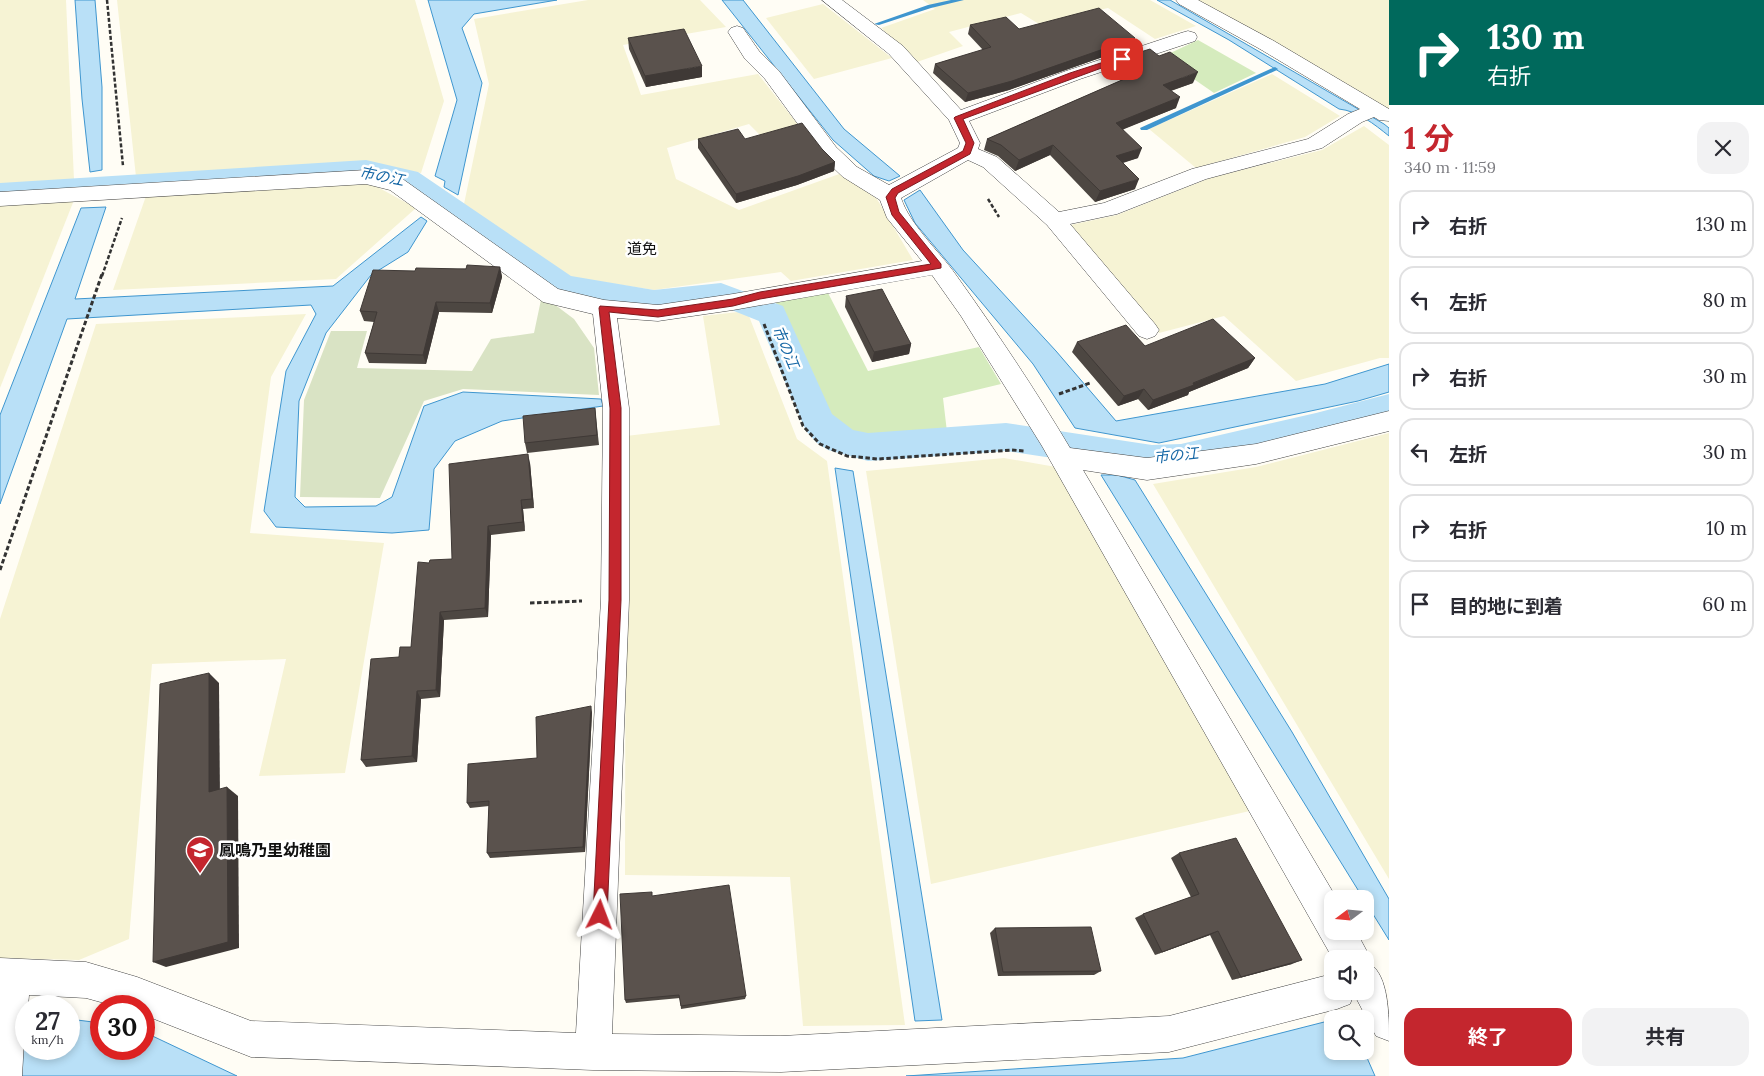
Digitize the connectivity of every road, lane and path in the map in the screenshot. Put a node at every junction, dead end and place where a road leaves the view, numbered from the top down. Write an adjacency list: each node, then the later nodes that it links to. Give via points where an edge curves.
1 (107, 0): 9 (path)
2 (831, 0): 7 (street, via 896,50)
3 (1185, 0): 6 (street, via 1267,45)
4 (737, 32): 11 (street, via 829,152 850,172)
5 (1188, 37): 7 (street, via 1072,75)
6 (1372, 115): 13 (street, via 1315,144 1199,174 1109,209)
7 (958, 118): 8 (street, via 970,143)
8 (967, 152): 11 (street, via 895,191); 13 (street, via 990,162)
9 (123, 167)
10 (131, 191): 12 (street); 15 (street, via 366,177 397,185 551,296); 20 (path)
11 (890, 197): 14 (street, via 895,213)
12 (0, 199)
13 (1055, 220): 17 (street)
14 (938, 266): 15 (street, via 658,313); 19 (street)
15 (604, 308): 21 (street, via 616,408)
16 (764, 324): 19 (path, via 803,426 820,444 847,456 878,459)
17 (1147, 330)
18 (1389, 421): 19 (street, via 1256,454 1147,469)
19 (1056, 448): 23 (street)
20 (0, 570)
21 (615, 600): 22 (path); 28 (street)
22 (530, 603)
23 (1324, 909)
24 (7, 976): 28 (street, via 86,980 137,995 251,1039); 29 (street)
25 (1324, 991): 28 (street, via 1169,1034 781,1054)
26 (1374, 998): 27 (street)
27 (1389, 1022)
28 (593, 1052)
29 (3, 1076)

